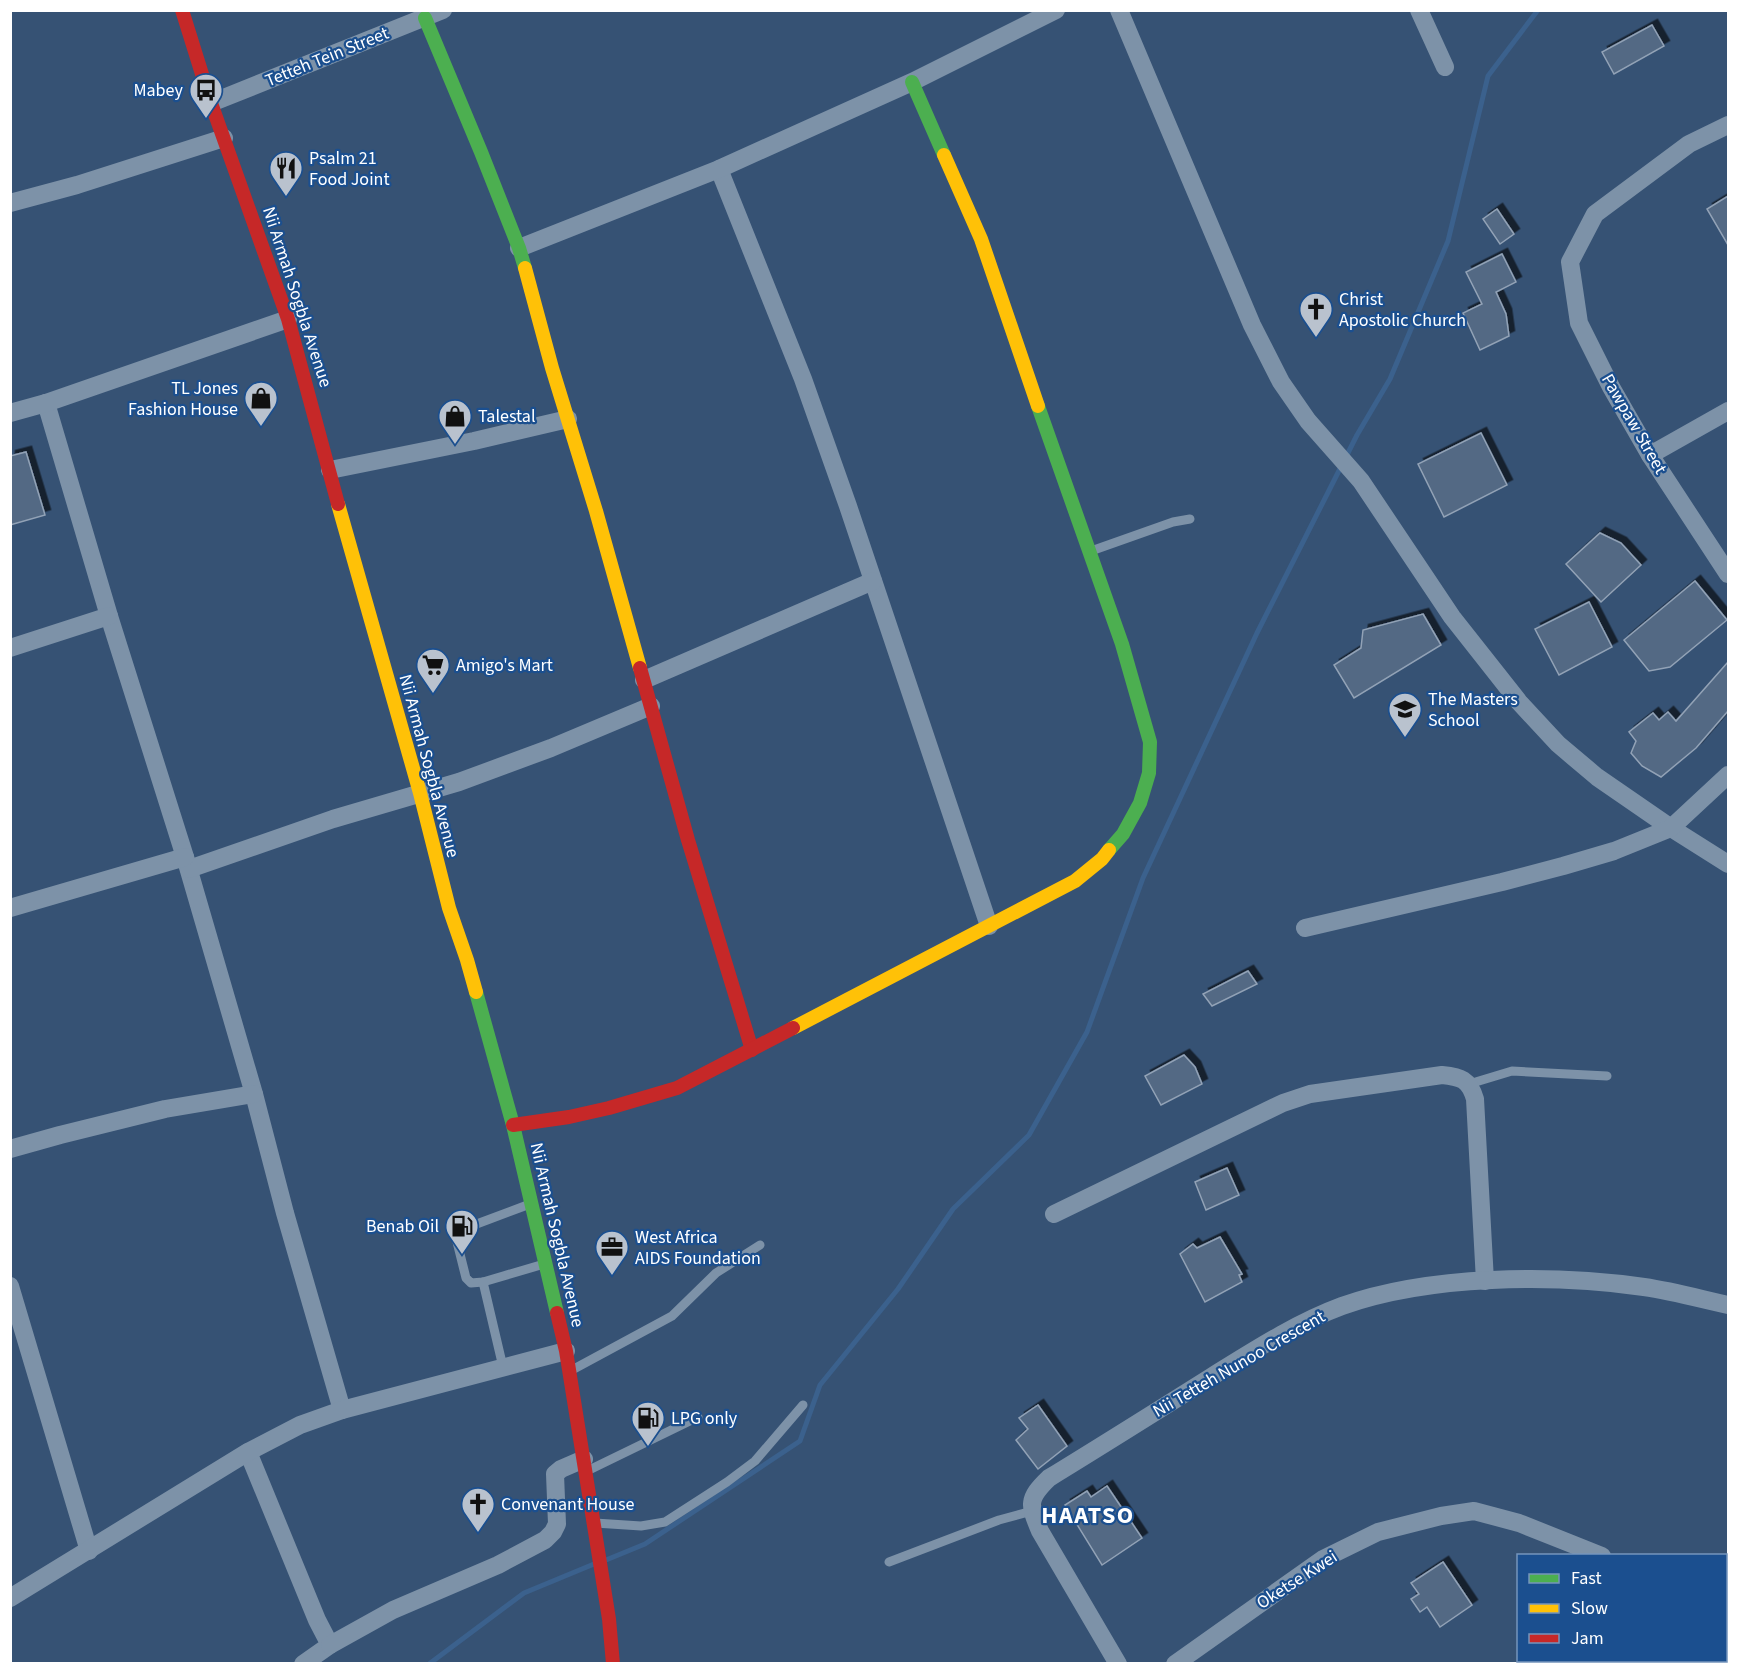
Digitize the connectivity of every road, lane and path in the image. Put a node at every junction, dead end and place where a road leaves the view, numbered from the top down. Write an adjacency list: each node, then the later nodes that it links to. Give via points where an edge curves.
1 (182, 10): 9 (street, Nii Armah Sogbla Avenue)
2 (443, 10): 6 (street, Tetteh Tein Street)
3 (1056, 10): 8 (street)
4 (1119, 10): 32 (street, via 1252,324 1281,382 1308,421 1361,481 1452,617 1519,702 1558,744 1597,777)
5 (1419, 10): 7 (street)
6 (425, 18): 9 (street, Tetteh Tein Street); 14 (street)
7 (1445, 67)
8 (912, 82): 12 (street); 23 (street, via 981,239)
9 (211, 103): 11 (street, Nii Armah Sogbla Avenue)
10 (1728, 125): 20 (street, Pawpaw Street, via 1689,144 1595,214 1570,262 1578,323)
11 (225, 138): 13 (street, via 77,185); 15 (street, Nii Armah Sogbla Avenue)
12 (719, 169): 14 (street); 25 (street, via 803,380)
13 (11, 199)
14 (519, 248): 19 (street)
15 (288, 319): 16 (street); 21 (street, Nii Armah Sogbla Avenue)
16 (46, 403): 18 (street); 26 (street)
17 (1728, 411): 20 (street)
18 (10, 413)
19 (568, 419): 21 (street); 28 (street)
20 (1650, 455): 24 (street, Pawpaw Street)
21 (330, 470): 31 (street, Nii Armah Sogbla Avenue)
22 (1190, 519): 23 (lane)
23 (1089, 552): 36 (street, via 1122,644 1150,742 1149,773 1140,804 1123,834 1102,859 1075,881)
24 (1728, 574)
25 (873, 581): 28 (street); 36 (street)
26 (109, 616): 27 (street); 33 (street)
27 (10, 648)
28 (644, 680): 29 (street)
29 (651, 706): 31 (street, via 551,748); 38 (street)
30 (1728, 775): 32 (street)
31 (420, 793): 33 (street); 42 (street, Nii Armah Sogbla Avenue, via 449,908)
32 (1671, 828): 34 (street); 37 (street, via 1563,866)
33 (187, 863): 35 (street); 41 (street)
34 (1728, 864)
35 (10, 908)
36 (989, 926): 38 (street)
37 (1305, 928)
38 (752, 1050): 42 (street, via 677,1088 609,1108)
39 (1607, 1076): 40 (lane, via 1512,1071)
40 (1469, 1084): 45 (street, via 1460,1077 1442,1075 1310,1094 1283,1103); 49 (street, via 1475,1099)
41 (254, 1094): 43 (street, via 165,1109); 56 (street)
42 (513, 1125): 44 (street, Nii Armah Sogbla Avenue)
43 (10, 1149)
44 (532, 1203): 47 (street, Nii Armah Sogbla Avenue); 48 (lane, via 459,1234 457,1242 466,1278 471,1283)
45 (1054, 1214)
46 (760, 1245): 54 (lane, via 716,1273 672,1316)
47 (546, 1263): 48 (lane); 52 (street, Nii Armah Sogbla Avenue)
48 (483, 1281): 53 (lane)
49 (1485, 1281): 51 (street, Nii Tetteh Nunoo Crescent, via 1555,1280 1645,1287); 60 (street, Nii Tetteh Nunoo Crescent, via 1387,1293 1308,1320 1049,1478 1032,1498)
50 (10, 1286): 62 (street)
51 (1728, 1305)
52 (566, 1351): 53 (street); 54 (street, Nii Armah Sogbla Avenue)
53 (503, 1367): 56 (street)
54 (570, 1371): 59 (street, Nii Armah Sogbla Avenue)
55 (802, 1405): 61 (lane, via 755,1461 664,1522 640,1526)
56 (342, 1410): 58 (street, via 300,1425)
57 (698, 1417): 59 (lane)
58 (248, 1452): 62 (street); 66 (street, via 316,1620)
59 (585, 1465): 61 (street, Nii Armah Sogbla Avenue); 66 (street, via 561,1468 555,1474 557,1524 545,1540)
60 (1032, 1511): 64 (lane); 69 (street)
61 (594, 1523): 68 (street, Nii Armah Sogbla Avenue)
62 (89, 1551): 65 (street)
63 (1597, 1554): 70 (street, Oketse Kwei, via 1518,1523 1474,1511 1441,1516 1378,1533 1323,1559)
64 (889, 1562)
65 (10, 1598)
66 (330, 1645): 67 (street)
67 (303, 1664)
68 (613, 1664)
69 (1118, 1664)
70 (1175, 1664)

